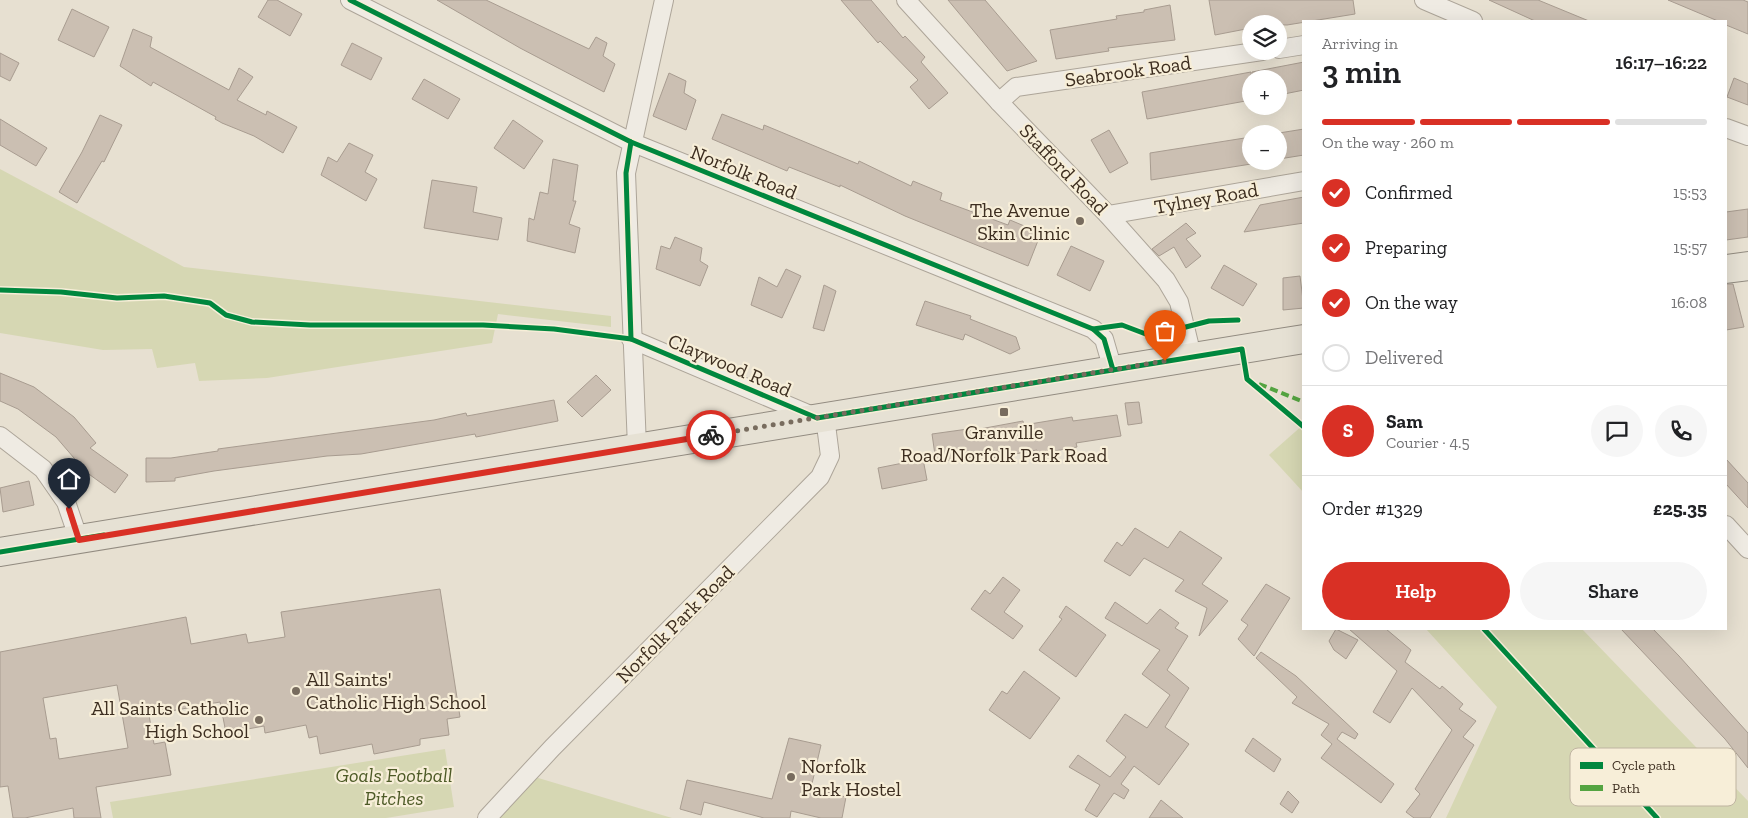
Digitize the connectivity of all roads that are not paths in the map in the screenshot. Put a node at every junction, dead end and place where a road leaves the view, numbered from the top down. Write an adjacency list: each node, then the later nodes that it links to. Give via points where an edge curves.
1 (350, 0): 12 (street, Norfolk Road)
2 (664, 0): 12 (street)
3 (906, 0): 9 (street, Stafford Road)
4 (1424, 0): 5 (street)
5 (1469, 20)
6 (1302, 45): 7 (street)
7 (1287, 48)
8 (1242, 54): 9 (street, Seabrook Road, via 1016,87)
9 (999, 102): 14 (street, Stafford Road)
10 (1727, 128): 11 (street)
11 (1748, 136)
12 (631, 142): 17 (street, via 626,173); 20 (street, Norfolk Road, via 1093,329 1104,339)
13 (1302, 181): 14 (street, Tylney Road)
14 (1108, 215): 19 (street, Stafford Road, via 1174,292 1183,312)
15 (1748, 266): 16 (main road)
16 (1727, 269)
17 (631, 339): 21 (street, Claywood Road); 23 (street)
18 (1302, 339): 19 (main road)
19 (1192, 356): 20 (main road)
20 (1113, 370): 21 (main road)
21 (821, 417): 23 (main road); 28 (street, Norfolk Park Road, via 830,456 820,477)
22 (0, 436): 25 (street, via 43,469 66,502)
23 (637, 447): 25 (main road)
24 (1727, 525): 26 (street)
25 (79, 540): 27 (main road)
26 (1748, 548)
27 (0, 552)
28 (487, 818)

